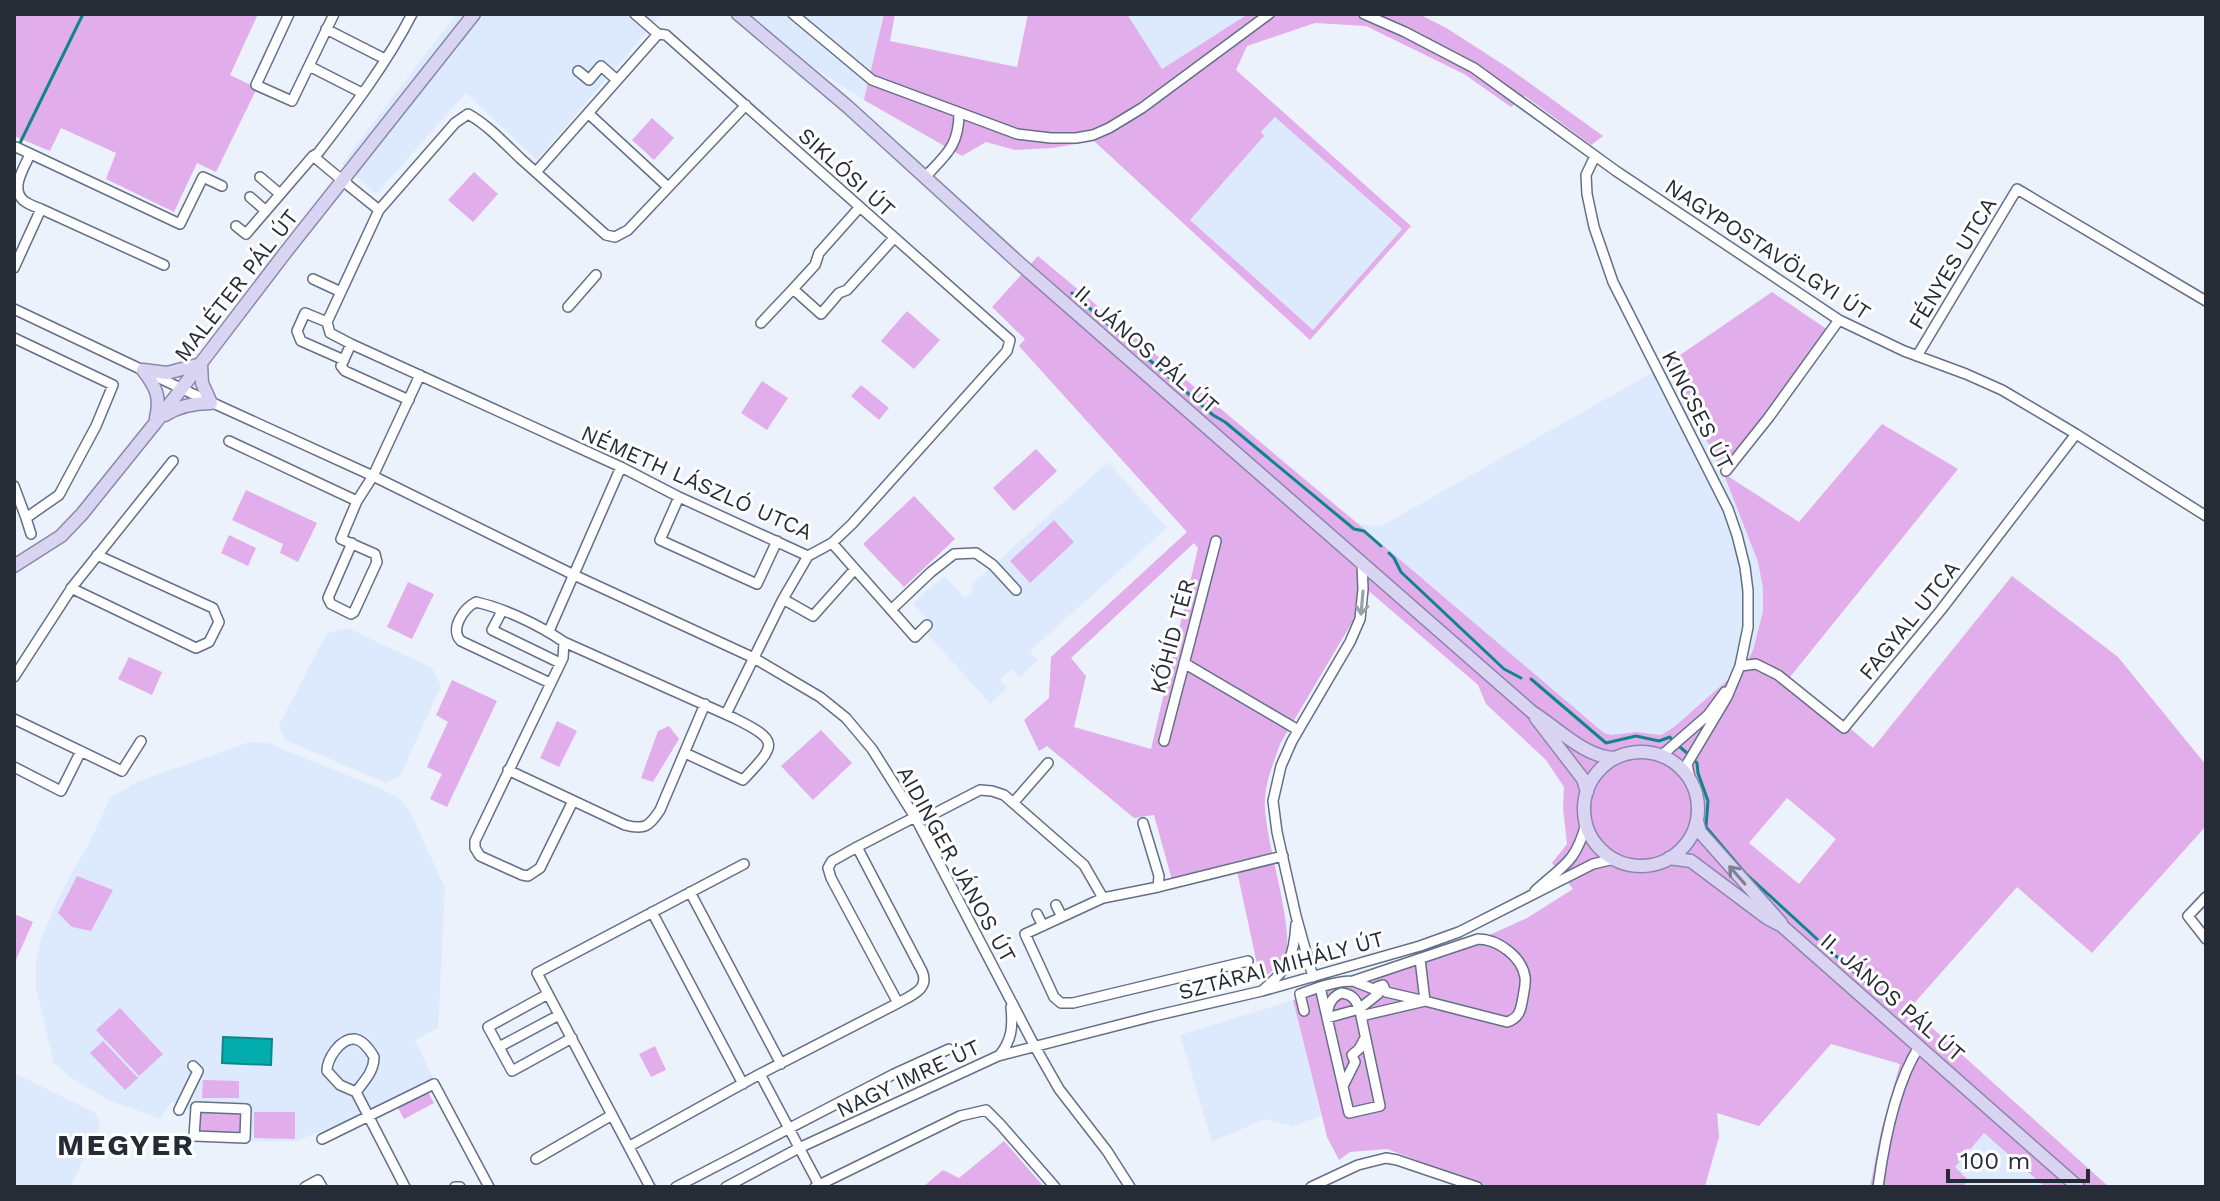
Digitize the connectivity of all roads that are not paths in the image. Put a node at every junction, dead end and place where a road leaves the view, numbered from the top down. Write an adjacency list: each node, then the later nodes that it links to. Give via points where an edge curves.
1 (289, 14): 13 (street, via 256,85 292,101)
2 (334, 14): 10 (street)
3 (412, 14): 12 (street)
4 (474, 14): 27 (main road, MALÉTER PÁL ÚT)
5 (635, 14): 11 (street, SIKLÓSI ÚT)
6 (738, 14): 25 (main road, II. JÁNOS PÁL ÚT)
7 (793, 14): 19 (street, via 872,80)
8 (1269, 14): 19 (street, via 1142,108 1093,135 1017,134)
9 (1364, 14): 23 (street, NAGYPOSTAVÖLGYI ÚT, via 1474,68)
10 (326, 29): 12 (street); 13 (street)
11 (657, 35): 15 (street); 17 (street, SIKLÓSI ÚT, via 666,35)
12 (385, 59): 16 (street)
13 (309, 66): 16 (street)
14 (578, 71): 15 (street, via 589,80 601,66)
15 (617, 80): 18 (street)
16 (362, 93): 22 (street)
17 (746, 105): 29 (street); 32 (street, SIKLÓSI ÚT)
18 (588, 113): 24 (street); 29 (street)
19 (959, 113): 25 (street, via 952,149)
20 (16, 147): 21 (street)
21 (30, 154): 28 (street, via 180,224 203,177); 33 (street, via 18,193)
22 (313, 156): 27 (street); 30 (street)
23 (1595, 156): 47 (street, NAGYPOSTAVÖLGYI ÚT); 97 (street, KINCSES ÚT, via 1586,175 1587,194 1613,282 1728,509 1741,548 1748,627)
24 (536, 172): 29 (street, via 606,235 615,237); 34 (street, via 468,114)
25 (926, 176): 82 (main road, II. JÁNOS PÁL ÚT)
26 (260, 177): 30 (street)
27 (344, 178): 34 (street); 55 (main road, MALÉTER PÁL ÚT)
28 (222, 186)
29 (668, 187)
30 (280, 194): 35 (street)
31 (250, 197): 35 (street)
32 (859, 208): 37 (street, SIKLÓSI ÚT); 42 (street)
33 (41, 209): 38 (street); 39 (street)
34 (379, 210): 43 (street)
35 (266, 211): 36 (street, via 246,234)
36 (236, 226)
37 (894, 238): 42 (street, via 821,314); 52 (street, SIKLÓSI ÚT, via 1006,335)
38 (164, 265)
39 (14, 268)
40 (596, 275): 45 (street)
41 (313, 279): 43 (street)
42 (793, 289): 49 (street)
43 (341, 292): 48 (street)
44 (2206, 301): 53 (street, FÉNYES UTCA, via 2017,189)
45 (568, 307)
46 (14, 309): 56 (street, AIDINGER JÁNOS ÚT)
47 (1839, 320): 53 (street, NAGYPOSTAVÖLGYI ÚT); 68 (street)
48 (327, 322): 51 (street, NÉMETH LÁSZLÓ UTCA, via 330,333); 54 (street, via 305,313 297,331 301,341)
49 (761, 323)
50 (14, 338): 74 (street, via 113,385 59,495)
51 (351, 344): 54 (street); 58 (street, NÉMETH LÁSZLÓ UTCA)
52 (1010, 345): 79 (street, NÉMETH LÁSZLÓ UTCA)
53 (1917, 356): 64 (street, NAGYPOSTAVÖLGYI ÚT, via 2002,390)
54 (344, 360): 61 (street, via 345,371)
55 (201, 364): 56 (main road, via 167,373); 60 (main road, MALÉTER PÁL ÚT); 62 (main road)
56 (143, 370): 60 (street, AIDINGER JÁNOS ÚT); 63 (main road, via 158,393)
57 (447, 372): 59 (street)
58 (420, 375): 59 (street, NÉMETH LÁSZLÓ UTCA); 61 (street)
59 (441, 385): 67 (street, NÉMETH LÁSZLÓ UTCA)
60 (181, 389): 62 (street, AIDINGER JÁNOS ÚT); 63 (main road, MALÉTER PÁL ÚT)
61 (409, 400): 69 (street)
62 (211, 403): 63 (main road, via 182,406); 69 (street, AIDINGER JÁNOS ÚT)
63 (156, 422): 83 (main road, MALÉTER PÁL ÚT, via 72,525)
64 (2076, 434): 73 (street, NAGYPOSTAVÖLGYI ÚT); 105 (street, FAGYAL UTCA)
65 (229, 441): 72 (street)
66 (173, 461): 80 (street)
67 (621, 467): 71 (street, NÉMETH LÁSZLÓ UTCA); 85 (street)
68 (1726, 471)
69 (373, 476): 72 (street); 85 (street, AIDINGER JÁNOS ÚT)
70 (14, 486): 74 (street)
71 (679, 497): 76 (street, NÉMETH LÁSZLÓ UTCA); 76 (street, via 660,540 757,584)
72 (357, 501): 78 (street, via 341,539)
73 (2206, 516)
74 (26, 518): 75 (street)
75 (31, 534)
76 (777, 541): 81 (street, NÉMETH LÁSZLÓ UTCA)
77 (1216, 541): 96 (street, KŐHÍD TÉR)
78 (352, 543): 78 (street, via 328,598 351,614 377,562 375,554)
79 (832, 543): 81 (street, NÉMETH LÁSZLÓ UTCA); 84 (street)
80 (97, 555): 86 (street); 86 (street, via 213,608 219,622 209,642 196,648)
81 (808, 556): 88 (street)
82 (1362, 563): 102 (main road, II. JÁNOS PÁL ÚT); 106 (street, one-way to 106, via 1360,619)
83 (14, 566)
84 (855, 569): 88 (street, via 813,616); 89 (street)
85 (574, 575): 92 (street); 94 (street, AIDINGER JÁNOS ÚT)
86 (71, 588): 98 (street)
87 (1016, 590): 89 (street, via 976,553 954,554)
88 (783, 599): 94 (street)
89 (891, 610): 91 (street, via 915,637)
90 (502, 611): 92 (street); 95 (street, via 492,630); 99 (street, via 471,604 456,636)
91 (927, 625)
92 (549, 631): 93 (street)
93 (564, 642): 95 (street); 101 (street)
94 (754, 658): 103 (street); 121 (street, AIDINGER JÁNOS ÚT, via 846,718)
95 (560, 663): 99 (street)
96 (1184, 663): 106 (street); 109 (street, KŐHÍD TÉR)
97 (1740, 666): 100 (street, KINCSES ÚT); 105 (street, via 1756,664 1778,675)
98 (14, 677)
99 (550, 683): 116 (street)
100 (1730, 686): 112 (street, via 1708,715); 117 (street, via 1690,758)
101 (705, 704): 103 (street); 111 (street)
102 (1532, 712): 113 (main road, via 1590,753); 118 (main road, via 1583,779)
103 (726, 714): 111 (street, via 769,740 765,756 743,780)
104 (14, 719): 110 (street)
105 (1844, 728): 107 (street)
106 (1298, 730): 126 (street, via 1275,786)
107 (1854, 736)
108 (141, 741): 110 (street, via 122,771)
109 (1164, 741)
110 (81, 751): 115 (street, via 61,791)
111 (685, 753): 119 (street, via 660,810 646,826 625,825)
112 (1662, 755): 113 (main road, via 1638,752); 117 (main road)
113 (1615, 758): 118 (main road, via 1595,775)
114 (1048, 763): 120 (street)
115 (14, 767)
116 (508, 770): 119 (street); 119 (street, via 475,841 480,856 522,875 534,874)
117 (1690, 779): 122 (main road)
118 (1587, 792): 124 (main road)
119 (573, 801)
120 (1014, 802): 121 (street, via 980,790); 135 (street, via 1084,865)
121 (917, 820): 125 (street); 156 (street, AIDINGER JÁNOS ÚT)
122 (1697, 821): 127 (main road, via 1687,843); 143 (main road, one-way to 122, via 1700,832)
123 (1143, 823): 130 (street)
124 (1586, 824): 128 (main road, via 1594,841); 132 (street, SZTÁRAI MIHÁLY ÚT, via 1573,857)
125 (857, 847): 158 (street, via 925,978 924,986); 158 (street, via 828,868)
126 (1283, 856): 130 (street); 140 (street)
127 (1669, 858): 128 (main road, via 1641,866); 143 (main road, II. JÁNOS PÁL ÚT, via 1691,861)
128 (1614, 859): 132 (street, SZTÁRAI MIHÁLY ÚT)
129 (744, 864): 131 (street)
130 (1158, 887): 135 (street)
131 (690, 892): 138 (street); 174 (street)
132 (1529, 896): 149 (street, SZTÁRAI MIHÁLY ÚT, via 1459,932)
133 (2206, 897): 144 (street, via 2188,916)
134 (1073, 898): 137 (street)
135 (1103, 898): 137 (street)
136 (1056, 905): 141 (street)
137 (1079, 910): 141 (street)
138 (652, 912): 155 (street, via 537,973); 178 (street)
139 (1037, 914): 142 (street)
140 (1296, 916): 149 (street); 154 (street, via 1290,959)
141 (1062, 917): 142 (street)
142 (1043, 926): 146 (street, via 1025,934 1061,1003)
143 (1782, 926): 170 (main road, II. JÁNOS PÁL ÚT)
144 (2206, 939)
145 (1420, 959): 147 (street); 157 (street); 157 (street, via 1488,939 1511,954 1525,978 1521,1009 1512,1021)
146 (1248, 961)
147 (1399, 966): 148 (street); 153 (street)
148 (1374, 974): 150 (street); 153 (street)
149 (1313, 977): 154 (street, SZTÁRAI MIHÁLY ÚT)
150 (1353, 981): 152 (street); 153 (street)
151 (1320, 987): 152 (street); 159 (street, via 1300,994); 164 (street)
152 (1339, 987): 160 (street); 161 (street, via 1357,1000); 164 (street)
153 (1381, 990): 157 (street); 161 (street)
154 (1262, 991): 168 (street, SZTÁRAI MIHÁLY ÚT)
155 (548, 994): 163 (street); 169 (street, via 488,1027)
156 (1010, 999): 168 (street, AIDINGER JÁNOS ÚT); 172 (street, via 1010,1040)
157 (1425, 1001): 162 (street)
158 (898, 1003): 174 (street)
159 (1304, 1011)
160 (1346, 1013): 161 (street); 164 (street)
161 (1360, 1013): 162 (street); 166 (street)
162 (1372, 1014): 166 (street, via 1365,1024)
163 (559, 1015): 165 (street); 169 (street)
164 (1327, 1018): 167 (street)
165 (572, 1038): 169 (street, via 512,1071); 182 (street)
166 (1365, 1041): 173 (street); 176 (street)
167 (1333, 1043): 173 (street); 179 (street)
168 (1034, 1045): 172 (street, NAGY IMRE ÚT); 199 (street, AIDINGER JÁNOS ÚT)
169 (499, 1047)
170 (1919, 1047): 202 (street, via 1895,1105); 203 (main road, II. JÁNOS PÁL ÚT)
171 (949, 1049): 184 (street, NAGY IMRE ÚT)
172 (998, 1056): 188 (street, NAGY IMRE ÚT)
173 (1354, 1059): 176 (street); 179 (street)
174 (781, 1064): 177 (street)
175 (193, 1066): 181 (street, via 198,1071)
176 (1372, 1072): 179 (street, via 1380,1106 1349,1113)
177 (760, 1074): 178 (street); 184 (street)
178 (743, 1084): 187 (street)
179 (1343, 1086)
180 (356, 1092): 180 (street, via 371,1073 374,1057 354,1039 331,1055 327,1071); 183 (street)
181 (179, 1110)
182 (612, 1115): 187 (street); 189 (street)
183 (368, 1117): 186 (street); 193 (street); 194 (street, via 434,1084)
184 (789, 1129): 188 (street); 196 (street, NAGY IMRE ÚT)
185 (245, 1138): 185 (street, via 194,1136 196,1107 246,1109)
186 (322, 1139)
187 (630, 1146): 195 (street)
188 (799, 1148): 190 (street); 197 (street, NAGY IMRE ÚT)
189 (536, 1159)
190 (817, 1186): 198 (street, via 960,1116 988,1111)
191 (305, 1187): 192 (street, via 318,1180)
192 (322, 1187)
193 (405, 1187)
194 (489, 1187)
195 (650, 1187)
196 (676, 1187)
197 (726, 1187)
198 (1055, 1187)
199 (1130, 1187)
200 (1311, 1187): 201 (street, via 1386,1158)
201 (1477, 1187)
202 (1878, 1187)
203 (2078, 1187)

